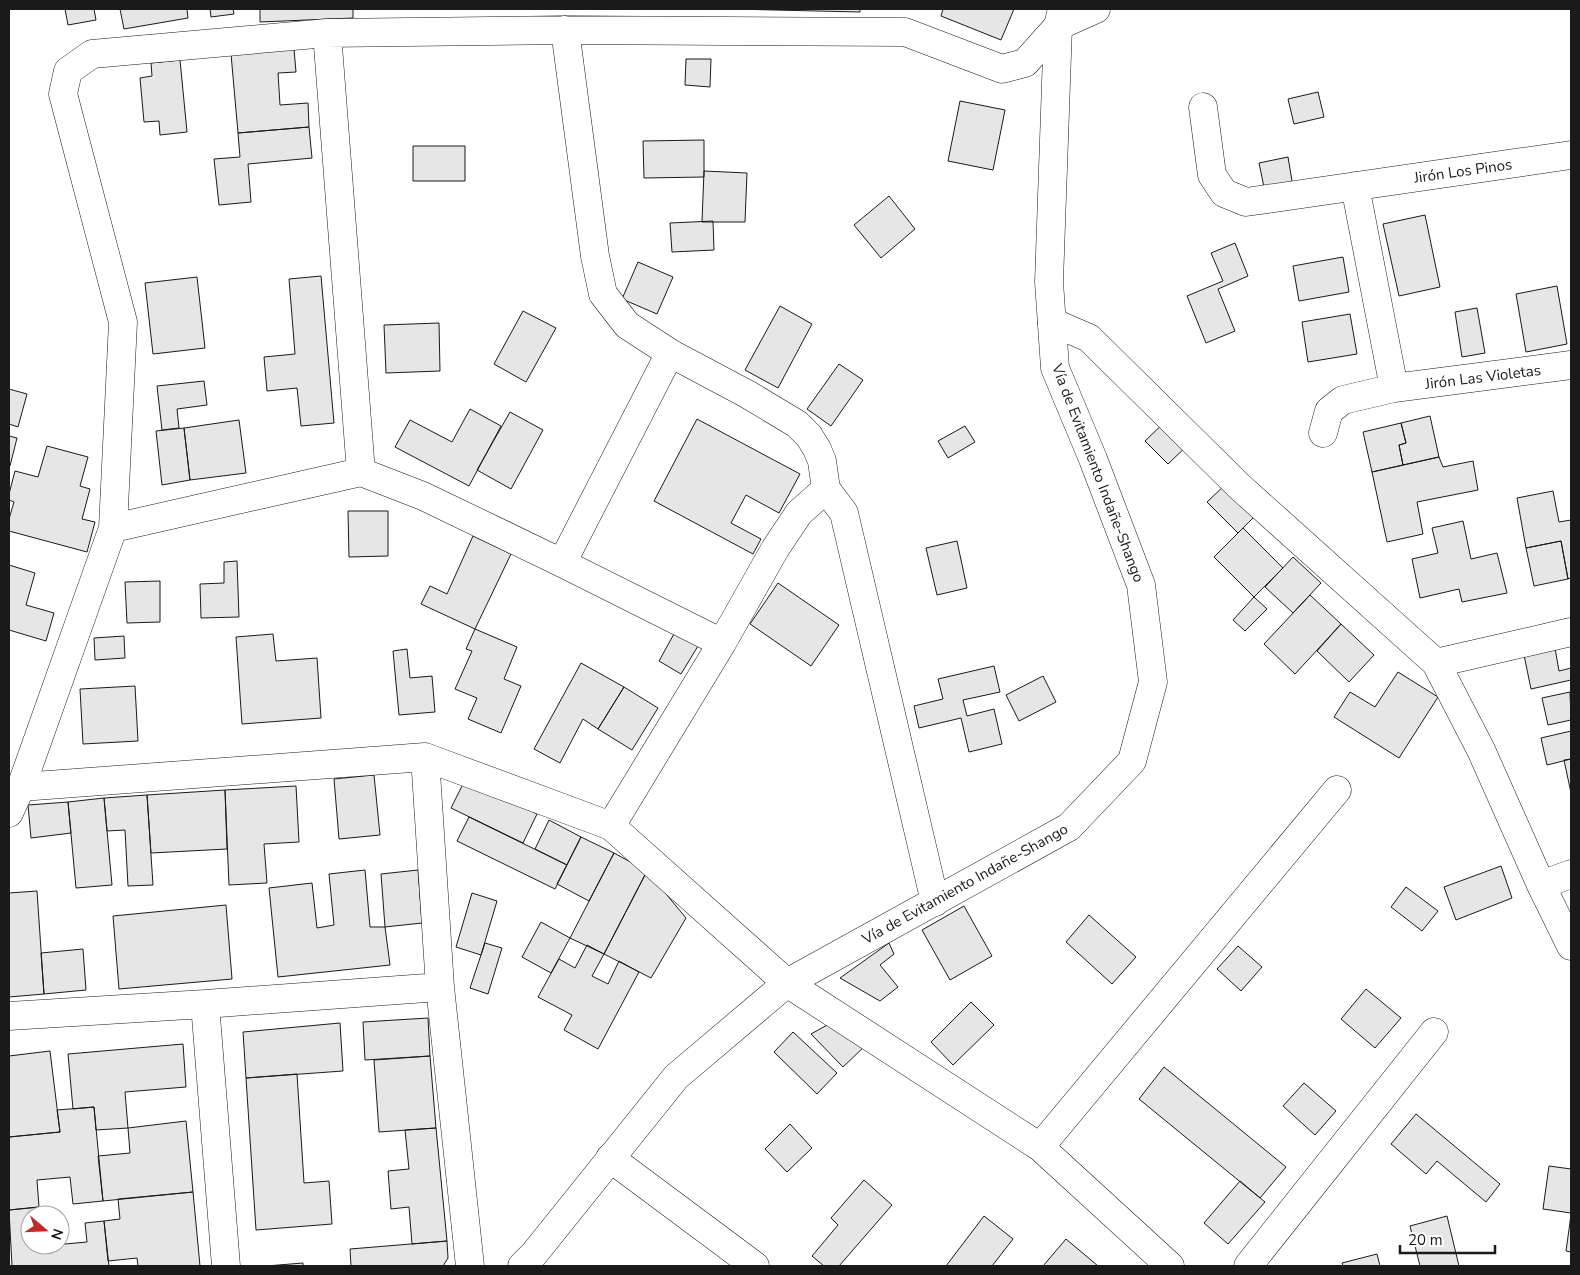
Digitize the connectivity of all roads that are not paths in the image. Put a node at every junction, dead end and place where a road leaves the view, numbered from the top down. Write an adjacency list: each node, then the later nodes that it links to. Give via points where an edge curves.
1 (1096, 9): 2 (street)
2 (1060, 17): 3 (street, via 1025,63 1002,69 905,32); 8 (street, Vía de Evitamiento Indañe-Shango, via 1049,282)
3 (565, 30): 4 (street); 9 (street, via 602,294 627,325)
4 (327, 32): 13 (street); 15 (street, via 92,54 68,71 63,94 123,322)
5 (1203, 107): 7 (street, Jirón Los Pinos, via 1212,175 1224,193 1246,202)
6 (1571, 155): 7 (street, Jirón Los Pinos)
7 (1355, 186): 11 (street)
8 (1052, 322): 19 (street, via 1089,338 1240,487); 27 (street, Vía de Evitamiento Indañe-Shango, via 1055,368 1142,585 1153,682 1132,761 1069,827)
9 (670, 353): 14 (street, via 797,424 818,449); 16 (street)
10 (1571, 365): 11 (street, Jirón Las Violetas)
11 (1394, 388): 12 (street, Jirón Las Violetas, via 1343,400 1329,411)
12 (1323, 433)
13 (361, 472): 15 (street); 16 (street, via 424,496)
14 (826, 489): 18 (street, via 799,513); 27 (street, via 844,513)
15 (113, 528): 21 (street)
16 (562, 563): 18 (street)
17 (1571, 632): 19 (street)
18 (722, 643): 24 (street)
19 (1436, 663): 26 (street, via 1481,750)
20 (425, 757): 21 (street); 24 (street); 30 (street)
21 (21, 787): 23 (street)
22 (1338, 790): 34 (street)
23 (9, 813)
24 (611, 826): 29 (street)
25 (1571, 874): 26 (street)
26 (1541, 885): 28 (street)
27 (935, 902): 29 (street, Vía de Evitamiento Indañe-Shango)
28 (1571, 946)
29 (787, 983): 34 (street); 35 (street, Vía de Evitamiento Indañe-Shango, via 676,1077)
30 (440, 987): 31 (street); 37 (street)
31 (205, 1004): 32 (street); 36 (street)
32 (9, 1016)
33 (1434, 1032): 41 (street)
34 (1040, 1147): 40 (street)
35 (610, 1158): 38 (street, Vía de Evitamiento Indañe-Shango); 39 (street)
36 (226, 1266)
37 (470, 1266)
38 (522, 1266)
39 (755, 1266)
40 (1170, 1266)
41 (1248, 1266)

